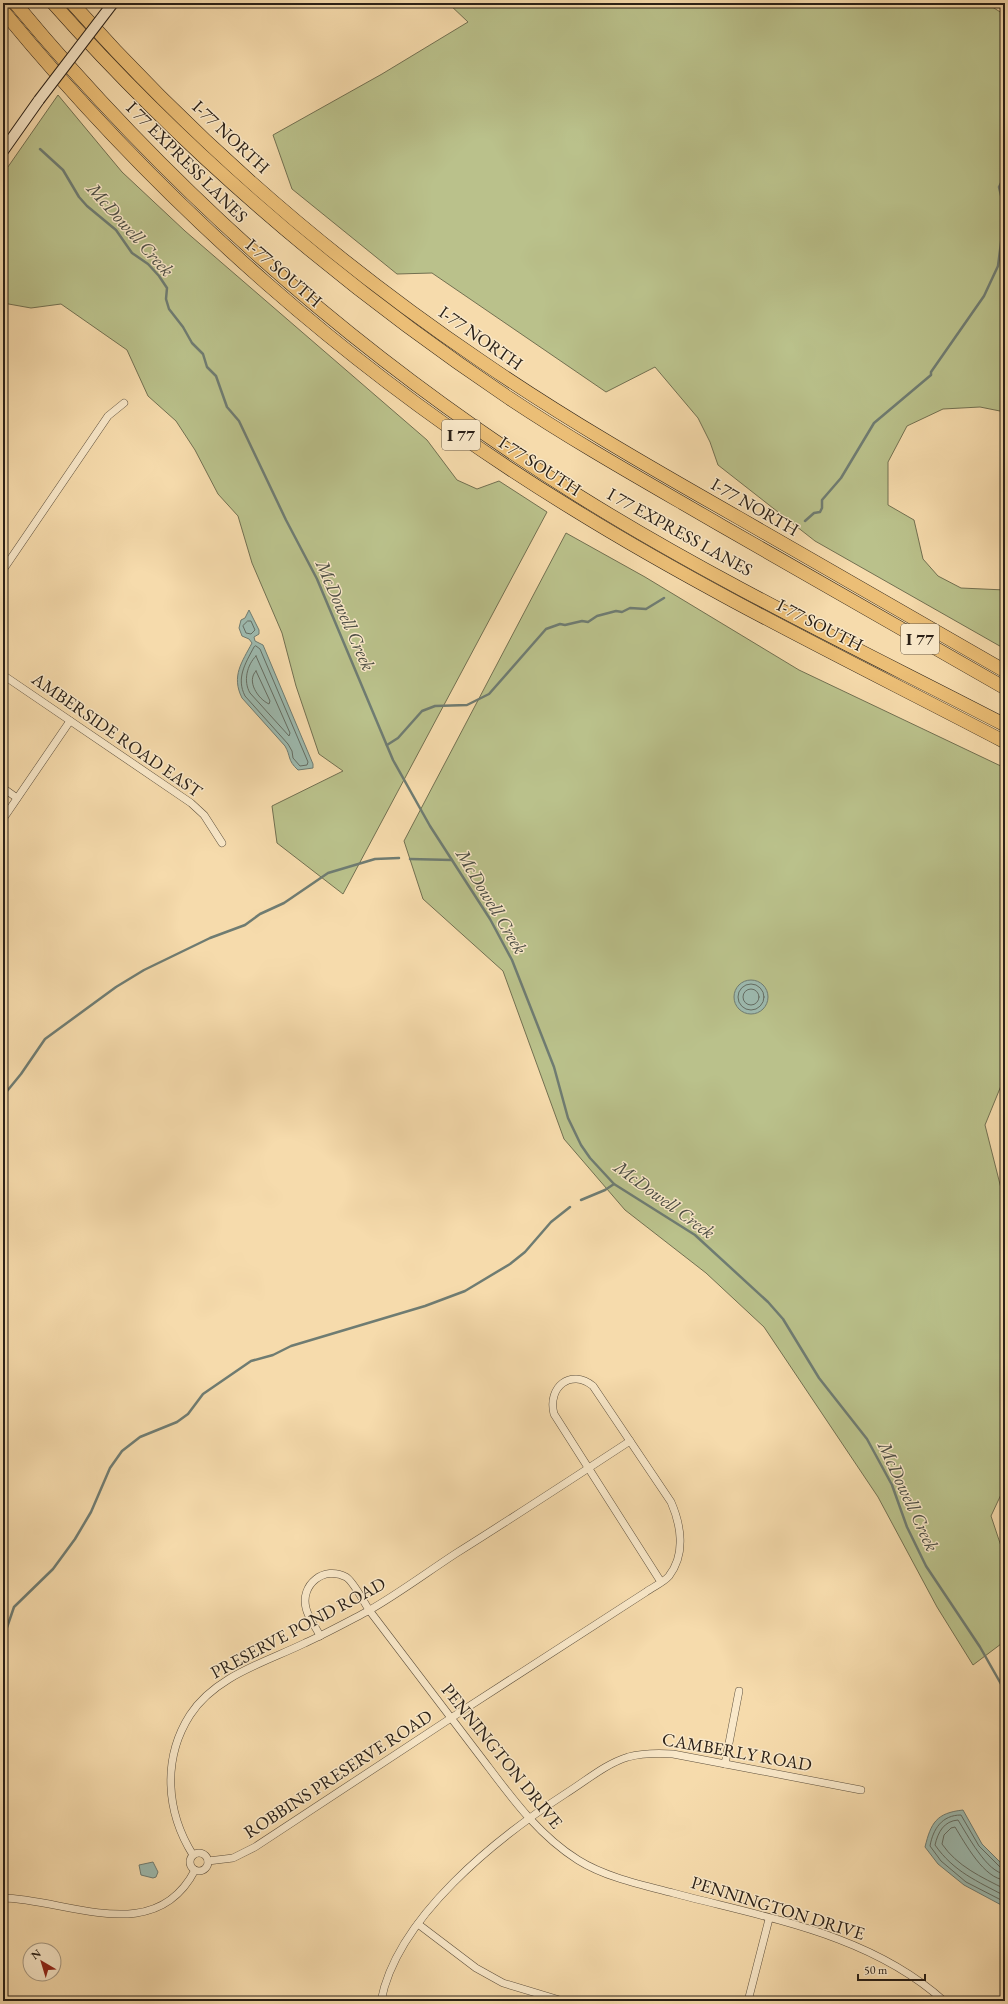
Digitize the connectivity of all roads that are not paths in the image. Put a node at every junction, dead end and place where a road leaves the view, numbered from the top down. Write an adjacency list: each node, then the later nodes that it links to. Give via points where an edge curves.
1 (15, 3): 15 (highway, I 77 EXPRESS LANES / I 77, via 122,124 210,212 302,294 427,393 539,470 622,522 743,589)
2 (53, 3): 9 (highway, I 77 EXPRESS LANES / I 77, via 135,91 210,163 299,241 394,317 552,426)
3 (72, 3): 10 (highway, I-77 NORTH / I 77, via 170,105 251,180 356,270 440,332 519,387 601,438)
4 (113, 3): 6 (street, bridge)
5 (3, 11): 16 (highway, I-77 SOUTH / I 77, via 83,103 185,208 293,306 419,405 531,483 620,538 742,605)
6 (3, 151)
7 (124, 403): 8 (street, via 108,416)
8 (3, 570)
9 (835, 590): 10 (highway, via 879,607 901,620); 13 (highway, I 77 EXPRESS LANES / I 77)
10 (926, 626): 11 (highway, I 77)
11 (1005, 672)
12 (3, 675): 14 (street, AMBERSIDE ROAD EAST)
13 (1005, 688)
14 (70, 720): 18 (street); 20 (street, AMBERSIDE ROAD EAST, via 191,803 204,815)
15 (1005, 725)
16 (1005, 742)
17 (3, 788): 18 (street)
18 (17, 798): 19 (street)
19 (3, 818)
20 (222, 844)
21 (630, 1441): 22 (street, PRESERVE POND ROAD); 22 (street, ROBBINS PRESERVE ROAD, via 593,1386 579,1379 563,1383 552,1395 554,1414); 23 (street, ROBBINS PRESERVE ROAD, via 671,1502 678,1519 681,1537 678,1560 669,1576)
22 (589, 1468): 23 (street, ROBBINS PRESERVE ROAD); 24 (street, PRESERVE POND ROAD)
23 (661, 1582): 27 (street, ROBBINS PRESERVE ROAD)
24 (369, 1610): 25 (street, PRESERVE POND ROAD); 25 (street, PENNINGTON DRIVE, via 347,1578 336,1573 321,1575 311,1584 305,1597 306,1609); 27 (street, PENNINGTON DRIVE)
25 (320, 1636): 31 (street, PRESERVE POND ROAD, via 222,1683 190,1715 171,1764 170,1783 178,1826)
26 (739, 1691): 28 (street)
27 (451, 1718): 30 (street, PENNINGTON DRIVE); 32 (street, ROBBINS PRESERVE ROAD, via 242,1854 233,1858)
28 (725, 1764): 29 (street, CAMBERLY ROAD); 30 (street, CAMBERLY ROAD, via 662,1753 628,1757 600,1770)
29 (861, 1790)
30 (529, 1818): 35 (street, PENNINGTON DRIVE, via 549,1839 586,1865 657,1889); 36 (street, CAMBERLY ROAD, via 489,1849)
31 (193, 1854): 32 (street, via 202,1853); 33 (street, via 190,1863)
32 (208, 1861): 33 (street, via 204,1870)
33 (195, 1870): 34 (street, via 187,1883 173,1897 154,1909 137,1914 105,1914)
34 (3, 1898)
35 (769, 1919): 39 (street); 40 (street, PENNINGTON DRIVE, via 826,1935 880,1956 918,1979)
36 (418, 1924): 37 (street, CAMBERLY ROAD, via 392,1966); 38 (street, via 476,1968 503,1983)
37 (381, 2001)
38 (562, 2001)
39 (748, 2001)
40 (944, 2001)

